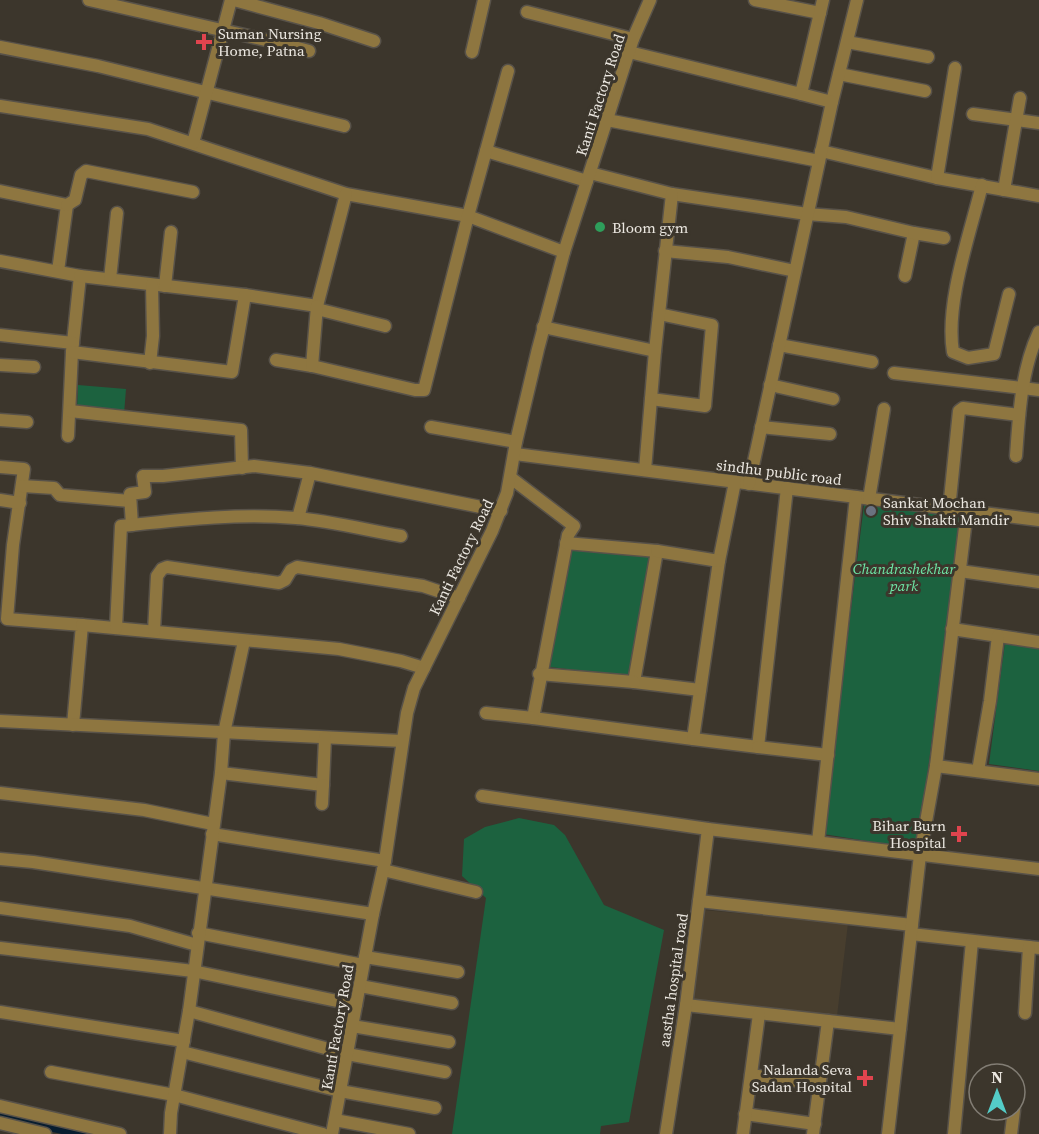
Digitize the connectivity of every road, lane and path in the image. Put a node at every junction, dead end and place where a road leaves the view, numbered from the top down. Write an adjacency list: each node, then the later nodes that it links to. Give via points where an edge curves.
1 (89, 0): 10 (street)
2 (232, 0): 10 (street); 12 (street)
3 (484, 0): 16 (street)
4 (650, 0): 11 (street, Kanti Factory Road)
5 (755, 0): 9 (street)
6 (823, 0): 9 (street)
7 (857, 0): 13 (street)
8 (528, 12): 11 (street)
9 (820, 13): 24 (street)
10 (223, 30): 15 (street); 22 (street)
11 (633, 39): 17 (street, Kanti Factory Road)
12 (374, 41)
13 (847, 42): 18 (street); 21 (street)
14 (0, 47): 22 (street)
15 (309, 51)
16 (472, 52)
17 (629, 52): 24 (street); 30 (street, Kanti Factory Road)
18 (928, 57)
19 (955, 68): 37 (street)
20 (508, 71): 34 (street)
21 (839, 74): 23 (street); 26 (street)
22 (207, 91): 32 (street); 33 (street)
23 (925, 91)
24 (801, 94): 26 (street)
25 (1020, 98): 29 (street)
26 (832, 102): 35 (street)
27 (0, 106): 33 (street, via 148,129)
28 (973, 114): 29 (street)
29 (1016, 119): 31 (street); 39 (street)
30 (607, 120): 35 (street); 36 (street, Kanti Factory Road)
31 (1039, 123)
32 (344, 126)
33 (193, 143): 42 (street)
34 (486, 151): 36 (street); 48 (street)
35 (820, 156): 37 (street); 47 (street)
36 (588, 177): 43 (street); 53 (street, Kanti Factory Road)
37 (937, 178): 38 (street)
38 (982, 185): 39 (street); 61 (street, via 952,306 953,352 968,358 994,354)
39 (1004, 190): 44 (street)
40 (0, 191): 45 (street)
41 (193, 192): 45 (street, via 86,171 81,175 75,200)
42 (346, 194): 48 (street); 63 (street)
43 (672, 194): 47 (street); 52 (street)
44 (1039, 196)
45 (67, 205): 55 (street)
46 (117, 213): 59 (street)
47 (807, 214): 50 (street, via 846,217); 56 (street)
48 (468, 216): 53 (street); 76 (street, via 424,390)
49 (171, 232): 60 (street)
50 (914, 232): 51 (street); 58 (street)
51 (944, 238)
52 (665, 251): 56 (street, via 728,257); 64 (street)
53 (564, 252): 66 (street, Kanti Factory Road)
54 (0, 261): 55 (street)
55 (58, 271): 57 (street)
56 (795, 271): 69 (street)
57 (80, 276): 59 (street); 70 (street)
58 (905, 276)
59 (110, 279): 60 (street)
60 (158, 286): 62 (street); 74 (street)
61 (1009, 294)
62 (245, 295): 63 (street); 74 (street, via 232,372)
63 (317, 308): 65 (street); 76 (street)
64 (659, 314): 71 (street); 82 (street, via 712,325 705,406)
65 (385, 326)
66 (543, 327): 71 (street); 93 (street, Kanti Factory Road)
67 (1039, 332): 80 (street)
68 (0, 335): 70 (street)
69 (779, 345): 73 (street); 79 (street)
70 (72, 348): 74 (street); 85 (street)
71 (655, 351): 82 (street)
72 (276, 360): 76 (street)
73 (872, 362)
74 (150, 363)
75 (0, 365): 77 (street)
76 (312, 366)
77 (34, 367)
78 (894, 373): 80 (street)
79 (770, 385): 83 (street); 89 (street)
80 (1024, 388): 81 (street); 86 (street)
81 (1039, 390)
82 (651, 399): 97 (street)
83 (833, 399)
84 (884, 409): 104 (street)
85 (70, 411): 92 (street); 96 (street, via 241,429)
86 (1019, 415): 94 (street); 108 (street, via 963,408 959,411)
87 (0, 420): 88 (street)
88 (27, 422)
89 (761, 426): 91 (street); 101 (street)
90 (431, 427): 93 (street, sindhu public road)
91 (830, 434)
92 (68, 436)
93 (516, 448): 97 (street, sindhu public road); 99 (street, Kanti Factory Road)
94 (1016, 456)
95 (0, 467): 102 (street, via 24,469)
96 (242, 468): 98 (street); 106 (street, via 143,476 145,492 130,494)
97 (645, 470): 100 (street, sindhu public road)
98 (310, 473): 109 (street); 111 (street)
99 (511, 478): 109 (street, Kanti Factory Road); 116 (street, via 574,526)
100 (735, 482): 101 (street, sindhu public road); 119 (street)
101 (749, 484): 103 (street, sindhu public road)
102 (22, 486): 106 (street, via 54,488 60,495); 107 (street)
103 (788, 488): 104 (street, sindhu public road); 143 (street)
104 (863, 498): 108 (street, sindhu public road); 144 (street)
105 (0, 500): 107 (street)
106 (130, 501): 113 (street)
107 (20, 503): 117 (street)
108 (949, 509): 110 (street, sindhu public road)
109 (501, 510): 122 (street, Kanti Factory Road)
110 (967, 511): 112 (street, sindhu public road); 120 (street)
111 (298, 518): 113 (street, via 228,517); 114 (street)
112 (1039, 520)
113 (132, 525): 125 (street, via 120,526)
114 (401, 536)
115 (0, 543): 117 (street)
116 (566, 543): 118 (street); 132 (street)
117 (13, 545): 123 (street)
118 (657, 551): 119 (street); 133 (street)
119 (719, 561): 134 (street)
120 (960, 571): 121 (street); 126 (street)
121 (1039, 582)
122 (459, 598): 127 (street, via 423,586 297,567 279,583 167,567 157,576); 131 (street, Kanti Factory Road)
123 (3, 619): 124 (street)
124 (82, 626): 125 (street); 138 (street)
125 (116, 628): 127 (street)
126 (952, 629): 128 (street); 145 (street)
127 (154, 631): 129 (street)
128 (998, 636): 130 (street); 146 (street)
129 (244, 641): 131 (street, via 339,649); 139 (street)
130 (1039, 642)
131 (424, 668): 142 (street, Kanti Factory Road, via 414,688)
132 (539, 674): 133 (street); 136 (street)
133 (634, 682): 134 (street)
134 (700, 690): 141 (street)
135 (486, 712): 136 (street)
136 (532, 718): 141 (street)
137 (0, 721): 138 (street)
138 (73, 725): 139 (street)
139 (224, 733): 140 (street); 147 (street)
140 (325, 738): 142 (street); 149 (street)
141 (693, 740): 143 (street)
142 (402, 741): 158 (street, Kanti Factory Road)
143 (758, 747): 144 (street)
144 (828, 755): 155 (street)
145 (936, 766): 146 (street); 156 (street)
146 (978, 771): 148 (street)
147 (221, 773): 149 (street); 153 (street)
148 (1039, 779)
149 (323, 785): 152 (street)
150 (0, 793): 153 (street, via 144,810)
151 (482, 796): 154 (street)
152 (322, 804)
153 (213, 829): 158 (street); 160 (street)
154 (708, 829): 155 (street); 162 (street, aastha hospital road)
155 (818, 842): 156 (street)
156 (920, 855): 159 (street); 165 (street)
157 (0, 859): 160 (street)
158 (384, 865): 161 (street); 164 (street, Kanti Factory Road)
159 (1039, 869)
160 (205, 889): 164 (street); 166 (street)
161 (476, 892)
162 (699, 901): 165 (street); 176 (street, aastha hospital road)
163 (0, 908): 166 (street)
164 (373, 915): 170 (street, Kanti Factory Road)
165 (912, 929): 167 (street); 183 (street)
166 (197, 939): 170 (street); 171 (street)
167 (972, 941): 168 (street); 208 (street)
168 (1034, 947): 179 (street)
169 (0, 948): 171 (street)
170 (364, 961): 172 (street); 173 (street, Kanti Factory Road)
171 (193, 971): 175 (street); 177 (street)
172 (458, 972)
173 (360, 986): 174 (street); 175 (street, Kanti Factory Road)
174 (452, 1003)
175 (356, 1005): 182 (street, Kanti Factory Road)
176 (686, 1005): 180 (street); 205 (street, aastha hospital road)
177 (189, 1011): 185 (street); 186 (street)
178 (0, 1012): 185 (street)
179 (1025, 1013)
180 (759, 1014): 181 (street); 189 (street)
181 (828, 1021): 183 (street); 190 (street)
182 (352, 1026): 184 (street); 186 (street, Kanti Factory Road)
183 (900, 1029): 207 (street)
184 (449, 1042)
185 (183, 1046): 191 (street, via 288,1080); 192 (street)
186 (347, 1054): 188 (street); 191 (street, Kanti Factory Road)
187 (51, 1072): 192 (street)
188 (445, 1072)
189 (751, 1076): 190 (street); 195 (street)
190 (820, 1083): 198 (street)
191 (340, 1091): 194 (street); 196 (street, Kanti Factory Road)
192 (174, 1095): 201 (street); 202 (street)
193 (0, 1106): 200 (street)
194 (435, 1108)
195 (745, 1114): 198 (street); 206 (street)
196 (335, 1120): 203 (street, Kanti Factory Road); 204 (street)
197 (0, 1123): 199 (street)
198 (814, 1129)
199 (45, 1134)
200 (120, 1134)
201 (170, 1134)
202 (324, 1134)
203 (332, 1134)
204 (409, 1134)
205 (666, 1134)
206 (743, 1134)
207 (888, 1134)
208 (954, 1134)

